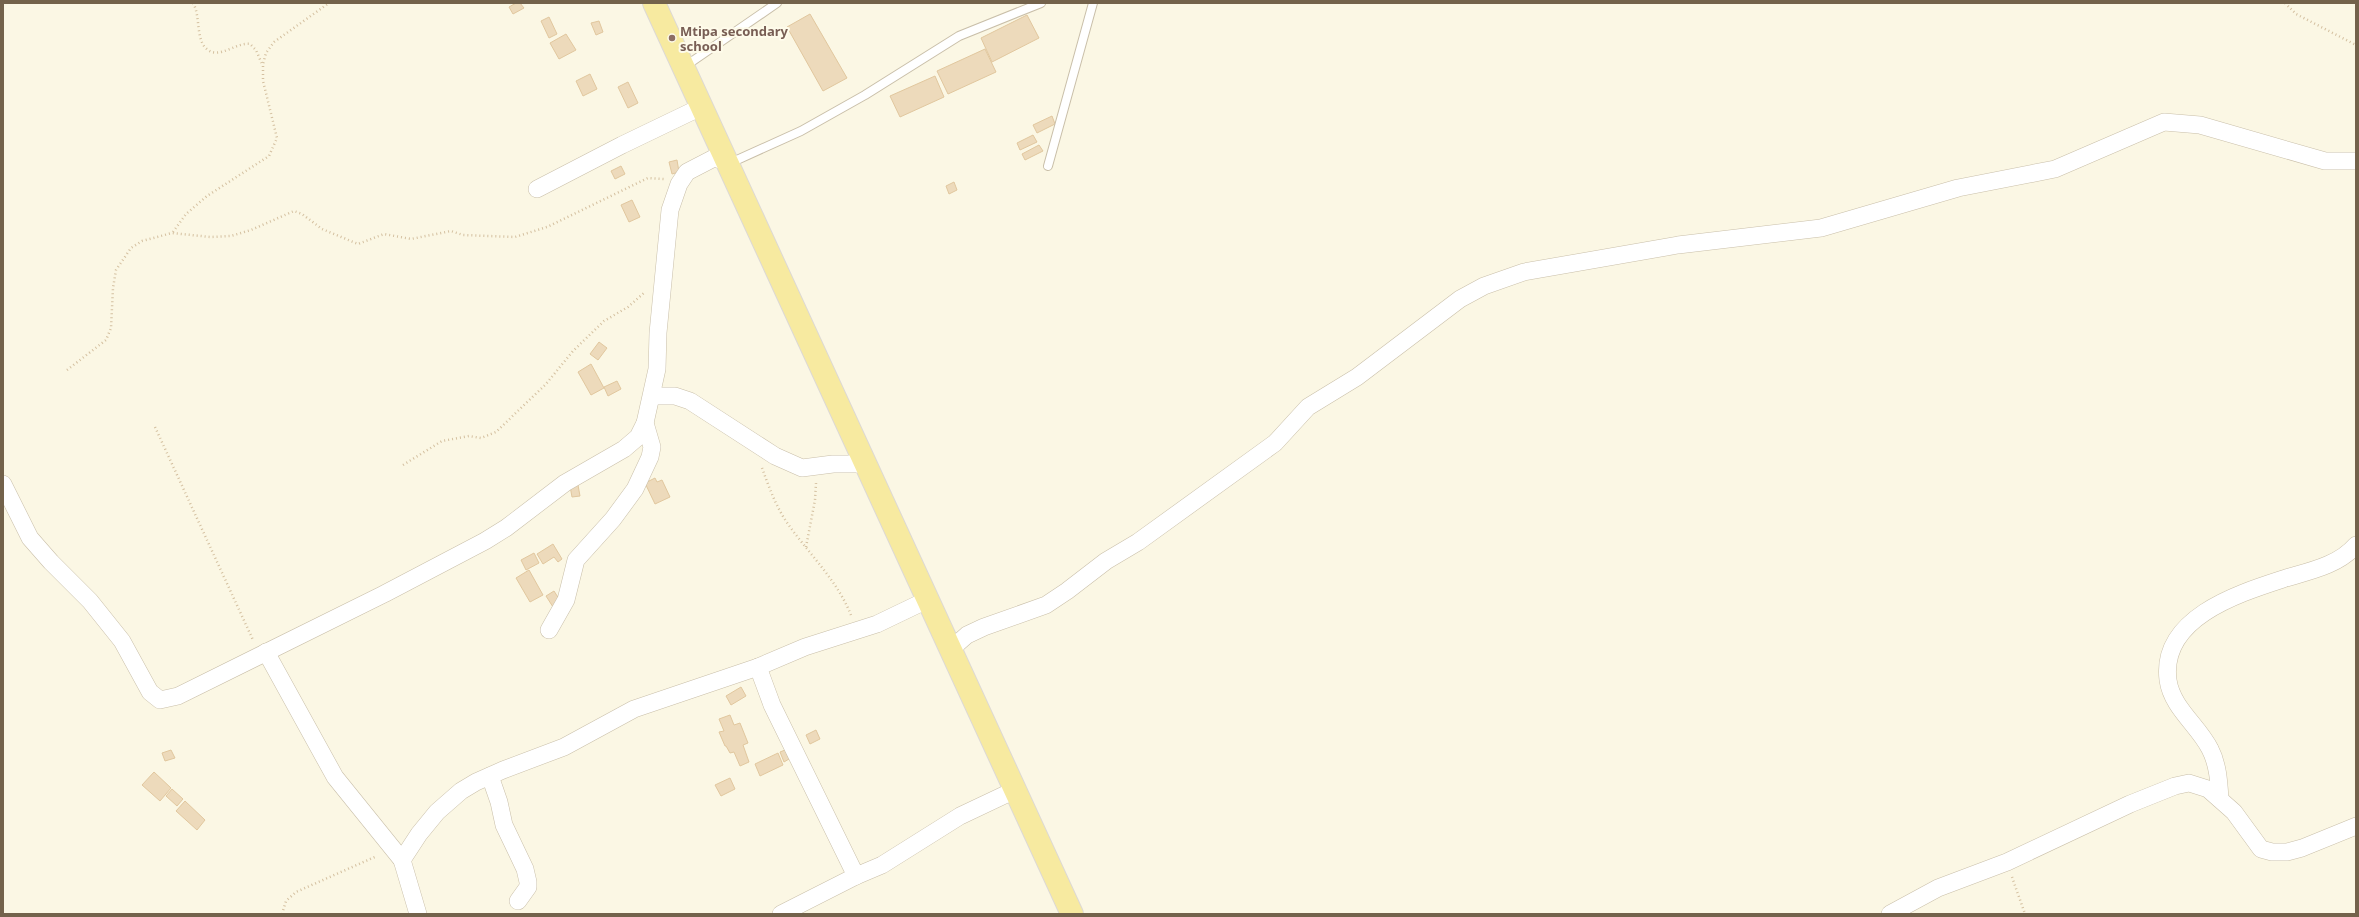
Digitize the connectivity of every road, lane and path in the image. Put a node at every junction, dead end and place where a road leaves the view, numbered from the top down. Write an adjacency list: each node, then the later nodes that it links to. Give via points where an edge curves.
1 (193, 3): 9 (path, via 201,41 207,49 220,53 242,43 250,44)
2 (330, 3): 9 (path, via 274,42)
3 (654, 3): 10 (main road)
4 (777, 3): 10 (lane)
5 (1041, 3): 13 (lane, via 959,36 865,95 801,131)
6 (1093, 3): 14 (lane)
7 (2285, 3): 8 (path, via 2296,14)
8 (2356, 45)
9 (263, 64): 17 (path, via 262,81 277,138 275,147 269,156 207,196 186,214)
10 (683, 68): 11 (main road)
11 (701, 107): 13 (main road); 16 (street)
12 (2356, 161): 33 (street, via 2325,161 2200,125 2164,122 2055,169 1958,188 1821,228 1663,248 1524,272 1484,286 1460,299 1357,377 1301,412 1275,443 1067,591 1046,604 984,626 967,635)
13 (727, 163): 15 (street, via 714,158 699,164 687,172); 24 (main road)
14 (1048, 166)
15 (679, 184): 17 (path, via 662,178 648,178 546,227 515,237 464,235 451,231 411,239 384,234 358,244 322,229 294,211 231,236 210,237); 18 (street, via 670,210)
16 (537, 189)
17 (172, 233): 19 (path, via 142,241 131,248 116,270 111,328 106,340)
18 (663, 276): 20 (street, via 657,369); 25 (path, via 628,307 604,320 546,384 496,432 481,438 469,436 442,441)
19 (68, 370)
20 (652, 396): 21 (street); 23 (street, via 675,396 690,401)
21 (645, 423): 31 (street, via 652,447 650,457 635,489 613,519 576,560 568,594); 34 (street, via 642,431 624,449 565,483 506,528 384,594)
22 (155, 427): 34 (path)
23 (753, 441): 26 (street, via 775,456 802,468); 29 (path, via 775,501)
24 (865, 464): 26 (street, via 833,464); 30 (main road)
25 (404, 465)
26 (819, 467): 29 (path)
27 (3, 484): 34 (street, via 30,538 90,601 122,641 155,698 165,700 178,696)
28 (2356, 545): 38 (street, via 2340,559 2267,584 2206,612 2183,629 2175,641 2170,657 2168,680 2174,698 2210,749 2215,763)
29 (806, 547): 32 (path, via 848,607)
30 (928, 600): 32 (street); 33 (main road)
31 (549, 630)
32 (857, 631): 35 (street, via 805,647)
33 (950, 650): 37 (main road)
34 (263, 653): 40 (street, via 335,777)
35 (758, 667): 36 (street, via 634,710 564,747); 42 (street, via 772,705)
36 (490, 776): 40 (street, via 461,791 437,812); 43 (street, via 504,825 527,876 528,887)
37 (1015, 790): 42 (street, via 960,816 882,865); 47 (main road)
38 (2220, 799): 39 (street, via 2234,812 2261,849 2272,852 2302,848); 41 (street, via 2208,789 2190,783 2174,786)
39 (2356, 826)
40 (399, 856): 44 (path, via 372,857 296,892 286,901); 45 (street)
41 (2007, 862): 48 (street, via 1938,888); 49 (path)
42 (856, 876): 46 (street)
43 (518, 901)
44 (282, 914)
45 (418, 914)
46 (781, 914)
47 (1072, 914)
48 (1890, 914)
49 (2025, 914)

